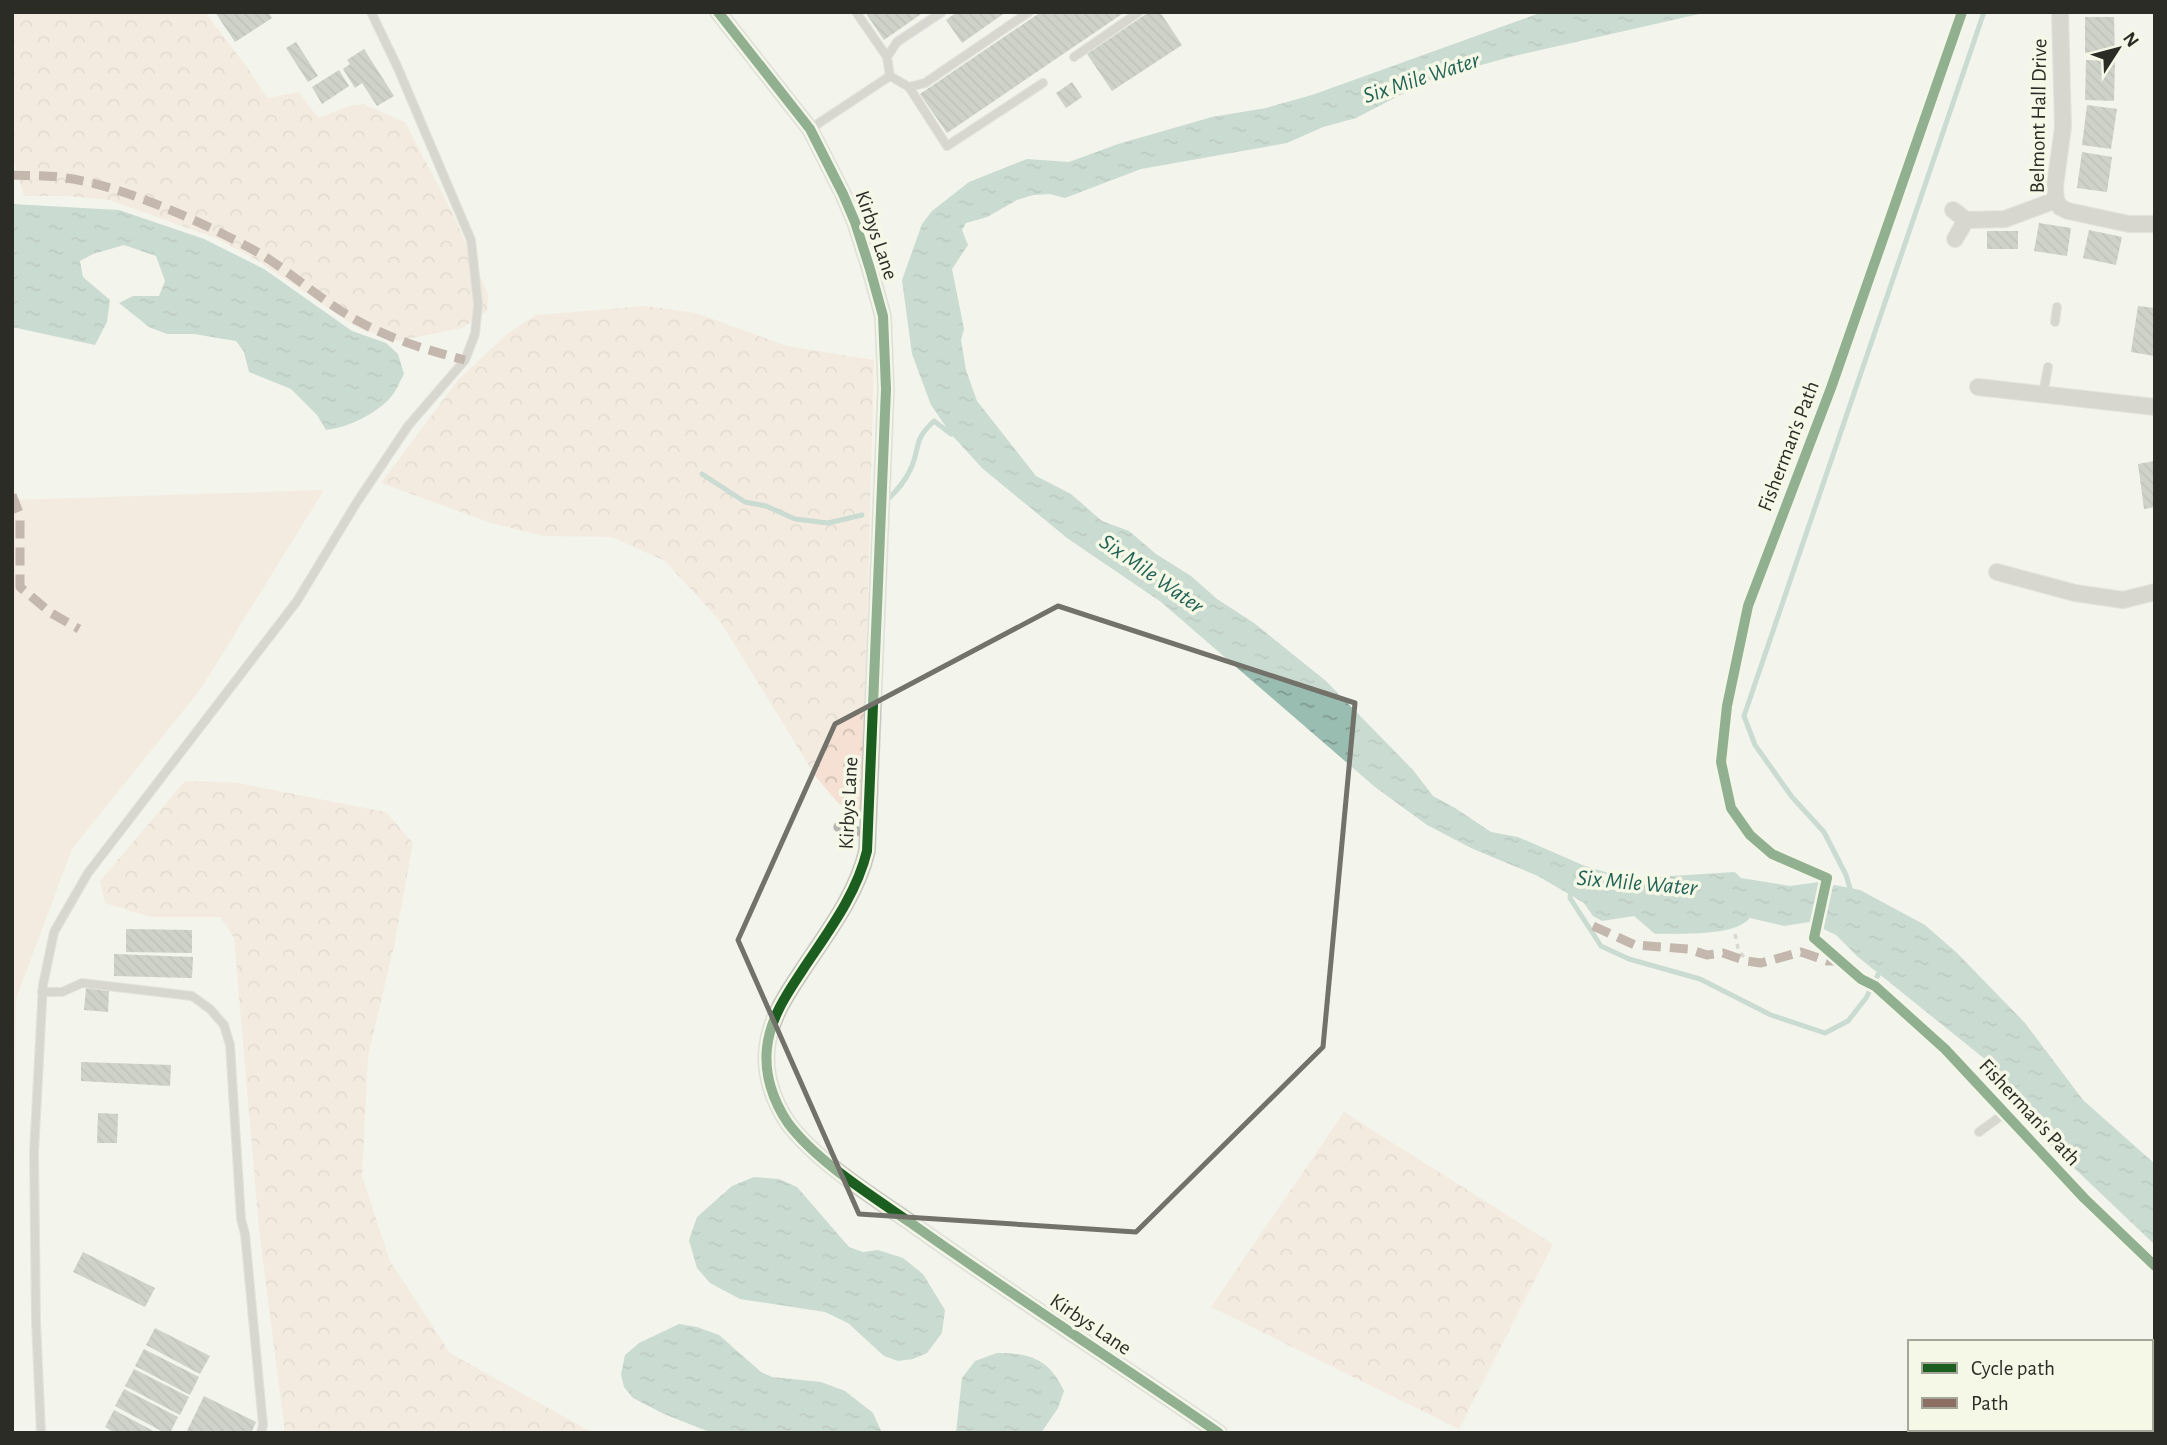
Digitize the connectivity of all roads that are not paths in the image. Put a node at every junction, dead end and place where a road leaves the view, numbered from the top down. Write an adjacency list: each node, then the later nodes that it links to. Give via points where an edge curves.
1 (370, 12): 27 (lane, via 471,240 478,304 475,334 465,360 408,426 297,601 88,873 54,932)
2 (718, 12): 13 (street, Kirbys Lane)
3 (856, 12): 8 (lane)
4 (942, 12): 8 (lane, via 897,42)
5 (1029, 12): 12 (lane, via 925,83)
6 (1139, 12): 9 (lane)
7 (2060, 12): 14 (street, Belmont Hall Drive, via 2063,127)
8 (887, 57): 10 (lane)
9 (1074, 57)
10 (890, 76): 12 (lane); 13 (lane)
11 (1043, 82): 12 (lane, via 947,146)
12 (909, 87)
13 (810, 129): 26 (street, Kirbys Lane, via 855,222 883,316 886,352)
14 (2056, 200): 15 (street, Belmont Hall Drive, via 2068,211 2129,224); 16 (street, via 2005,219 1959,215)
15 (2155, 224)
16 (1955, 239)
17 (2057, 307): 18 (lane)
18 (2055, 322)
19 (2048, 367): 21 (lane)
20 (1978, 387): 21 (street)
21 (2043, 394): 22 (street)
22 (2155, 407)
23 (1997, 572): 24 (street, via 2075,593 2123,600)
24 (2155, 592)
25 (838, 827): 26 (lane)
26 (867, 833): 32 (street, Kirbys Lane, via 867,851 852,906 783,999 769,1031 766,1069 772,1094 788,1122 811,1149 863,1189)
27 (42, 992): 30 (lane, via 34,1152); 31 (lane, via 62,992 82,983 192,996 224,1025 230,1045)
28 (2005, 1113): 29 (lane)
29 (1979, 1132)
30 (41, 1433)
31 (261, 1433)
32 (1219, 1433)

